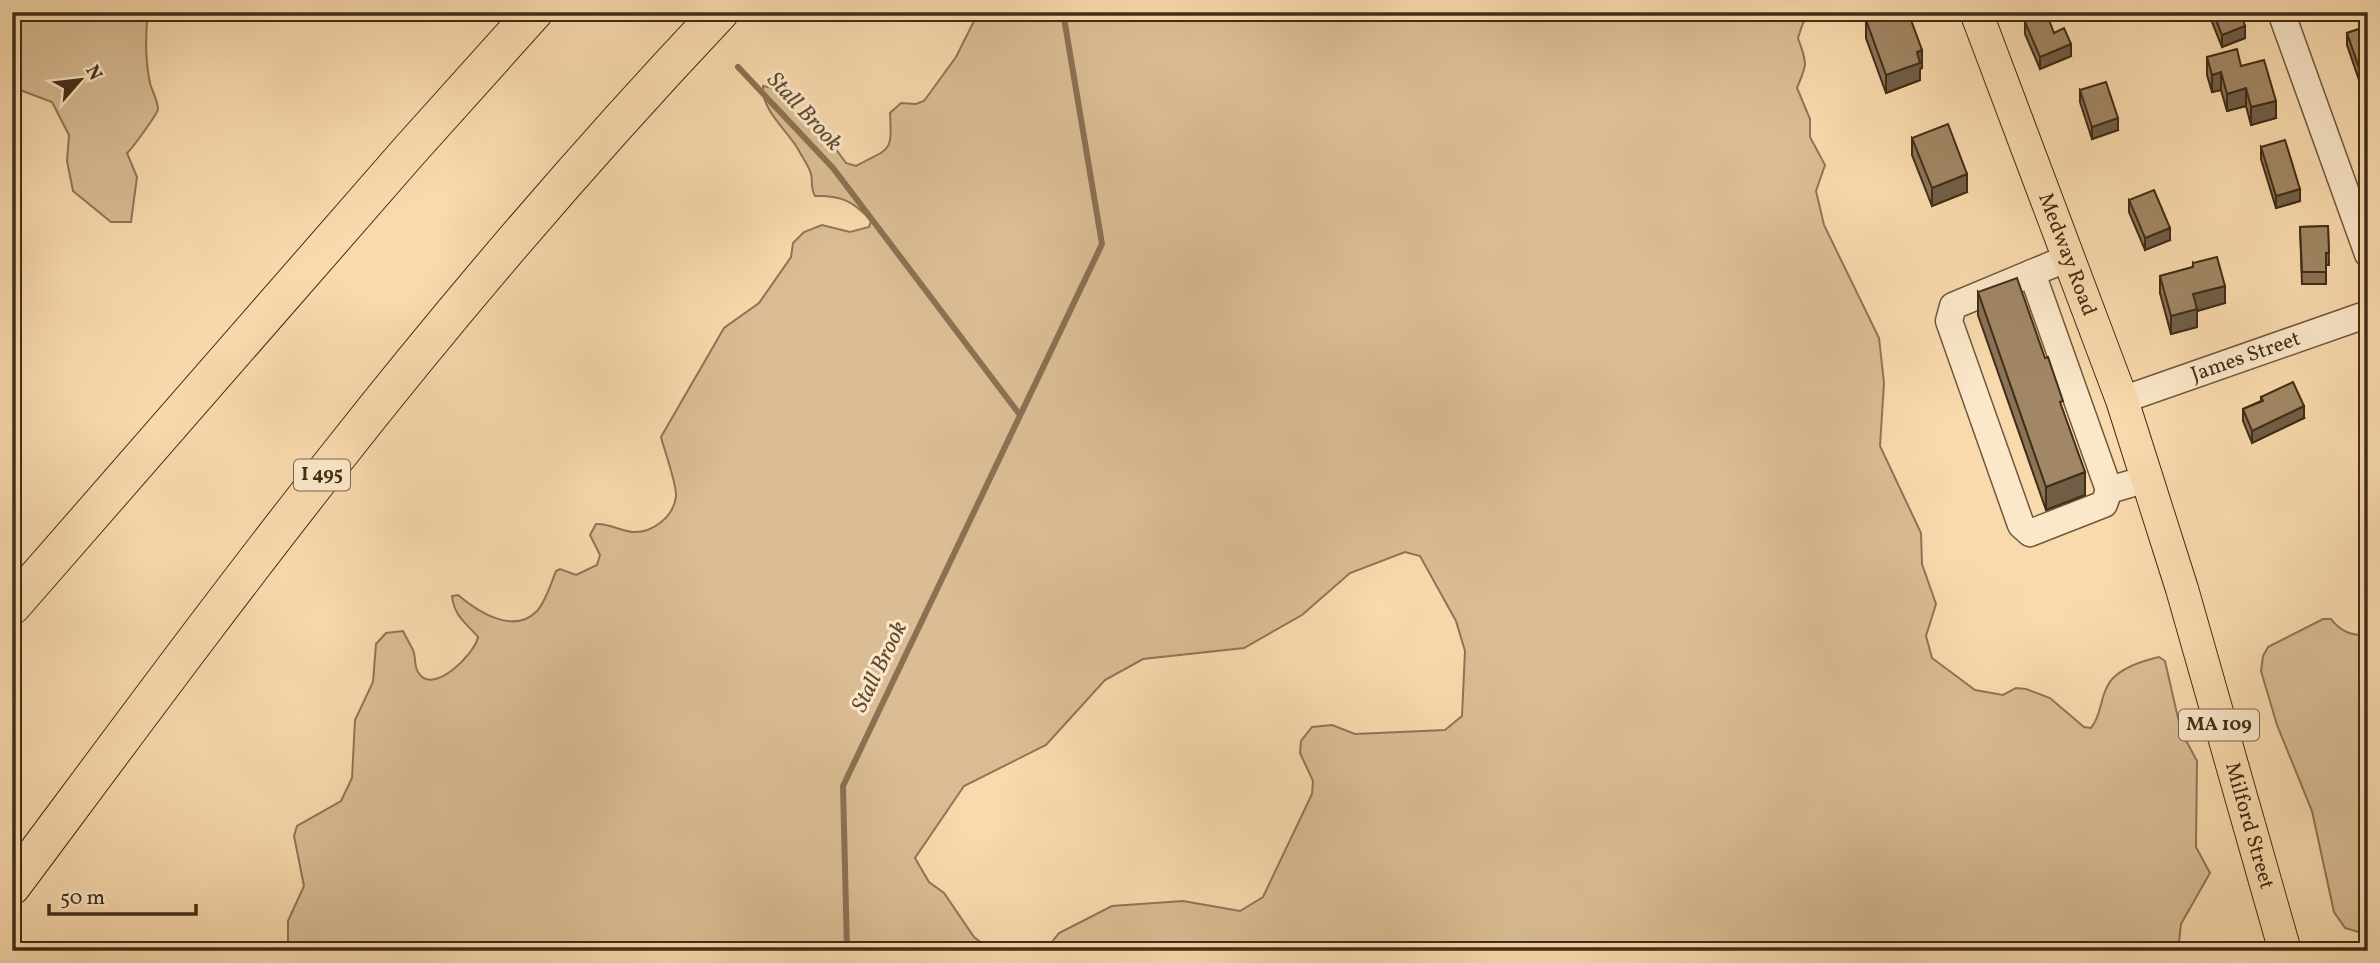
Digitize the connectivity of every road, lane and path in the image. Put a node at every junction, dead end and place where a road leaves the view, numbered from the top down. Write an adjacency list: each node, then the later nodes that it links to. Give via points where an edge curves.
1 (534, 12): 14 (highway)
2 (720, 12): 6 (highway, I 495)
3 (734, 12): 6 (highway)
4 (1976, 12): 8 (main road, Medway Road / MA 109)
5 (2281, 12): 7 (street)
6 (655, 82): 15 (highway, I 495, via 363,424)
7 (2368, 254)
8 (2068, 258): 9 (street); 11 (main road, Medway Road / MA 109)
9 (2032, 273): 13 (street); 13 (street, via 1953,306 1949,321 2021,526 2030,533 2104,504)
10 (2368, 314): 11 (street, James Street)
11 (2122, 400): 12 (main road, Medway Road / MA 109)
12 (2150, 489): 13 (street); 16 (main road, Milford Street / MA 109)
13 (2109, 490)
14 (12, 606)
15 (12, 886)
16 (2285, 951)

